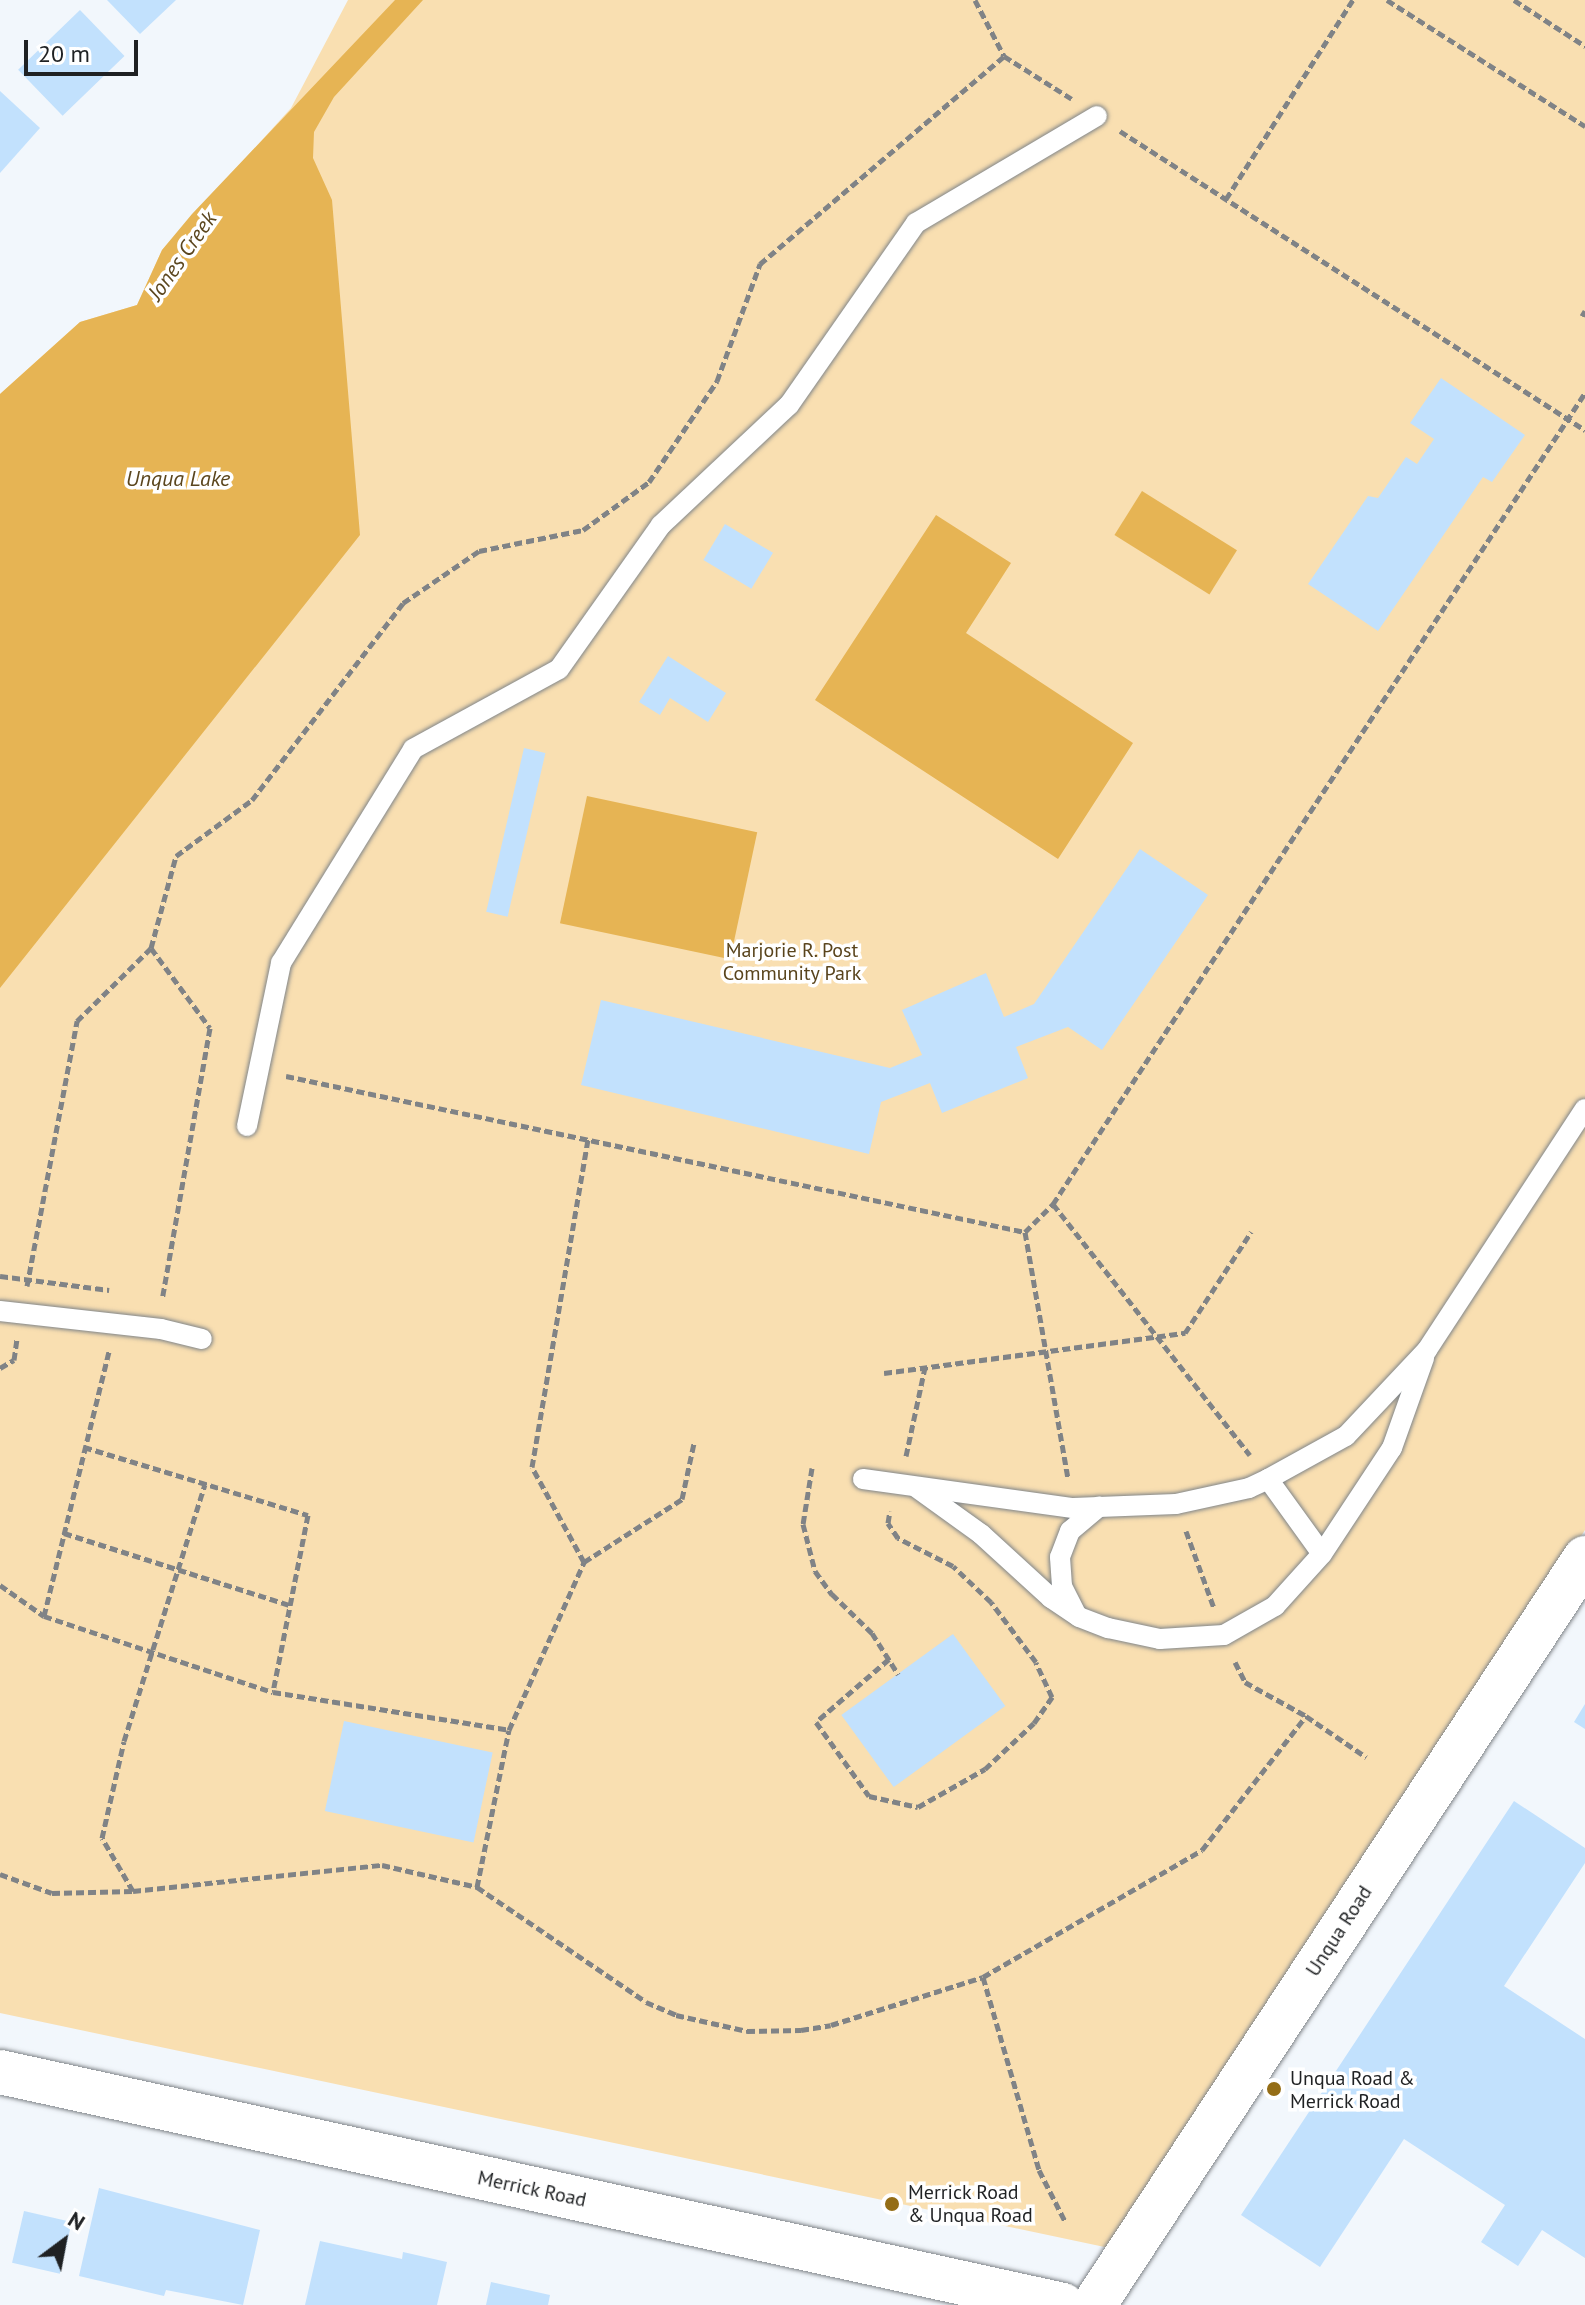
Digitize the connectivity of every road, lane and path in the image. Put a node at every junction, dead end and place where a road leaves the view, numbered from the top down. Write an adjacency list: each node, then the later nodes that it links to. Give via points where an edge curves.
1 (975, 0): 6 (path)
2 (1353, 0): 9 (path)
3 (1387, 0): 8 (path)
4 (1514, 0): 5 (path)
5 (1585, 46)
6 (1004, 56): 7 (path); 13 (path, via 760,264 717,381 649,482 583,530 479,551 403,603 252,800 176,856)
7 (1097, 116): 9 (path); 14 (lane, via 916,223 789,405 661,525 559,669 413,749 281,963)
8 (1585, 126)
9 (1226, 199): 11 (path)
10 (1585, 393): 11 (path)
11 (1568, 419): 12 (path); 18 (path)
12 (1585, 430)
13 (151, 948): 22 (path, via 77,1021); 23 (path, via 210,1028 163,1299)
14 (259, 1070): 16 (lane); 17 (path)
15 (1585, 1109): 29 (lane)
16 (247, 1126)
17 (588, 1139): 19 (path); 44 (path, via 532,1467)
18 (1053, 1204): 19 (path); 27 (path)
19 (1025, 1232): 30 (path)
20 (1251, 1232): 27 (path, via 1185,1333)
21 (0, 1276): 22 (path)
22 (28, 1279): 23 (path); 25 (path)
23 (124, 1292): 26 (path)
24 (0, 1311): 25 (lane)
25 (22, 1314): 26 (lane)
26 (116, 1324): 28 (lane); 33 (path)
27 (1157, 1336): 30 (path); 36 (path)
28 (202, 1339)
29 (1427, 1350): 36 (lane, via 1346,1436); 42 (lane, via 1392,1448)
30 (1043, 1351): 31 (path); 40 (path)
31 (884, 1373)
32 (694, 1443): 44 (path, via 682,1499)
33 (84, 1447): 37 (path); 41 (path)
34 (812, 1468): 51 (path, via 803,1524 815,1571)
35 (863, 1479): 38 (lane)
36 (1268, 1479): 39 (lane, via 1176,1504); 42 (lane)
37 (205, 1484): 45 (path); 47 (path, via 308,1515)
38 (913, 1486): 40 (lane); 49 (lane, via 981,1534)
39 (1099, 1507): 40 (lane); 49 (lane, via 1070,1531 1060,1557 1062,1586)
40 (1073, 1508)
41 (64, 1533): 45 (path); 48 (path)
42 (1322, 1554): 49 (lane, via 1275,1606 1224,1635 1160,1639)
43 (1585, 1558): 64 (main road, Unqua Road)
44 (584, 1562): 56 (path)
45 (177, 1570): 47 (path); 50 (path)
46 (0, 1585): 48 (path)
47 (290, 1605): 53 (path)
48 (44, 1616): 50 (path)
49 (1079, 1617)
50 (152, 1651): 53 (path); 59 (path, via 102,1838)
51 (889, 1659): 52 (path); 54 (path, via 816,1722 869,1796 918,1807 985,1769 1034,1723)
52 (898, 1674)
53 (273, 1692): 56 (path)
54 (1052, 1697)
55 (1306, 1716): 60 (path, via 1202,1850)
56 (509, 1730): 58 (path)
57 (0, 1874): 59 (path, via 52,1893)
58 (477, 1887): 59 (path, via 382,1865); 60 (path, via 646,2002 676,2015 747,2031 831,2025)
59 (133, 1891)
60 (983, 1977): 62 (path, via 1039,2170)
61 (0, 2072): 63 (main road, Merrick Road)
62 (1065, 2221)
63 (1063, 2305)
64 (1094, 2305)

